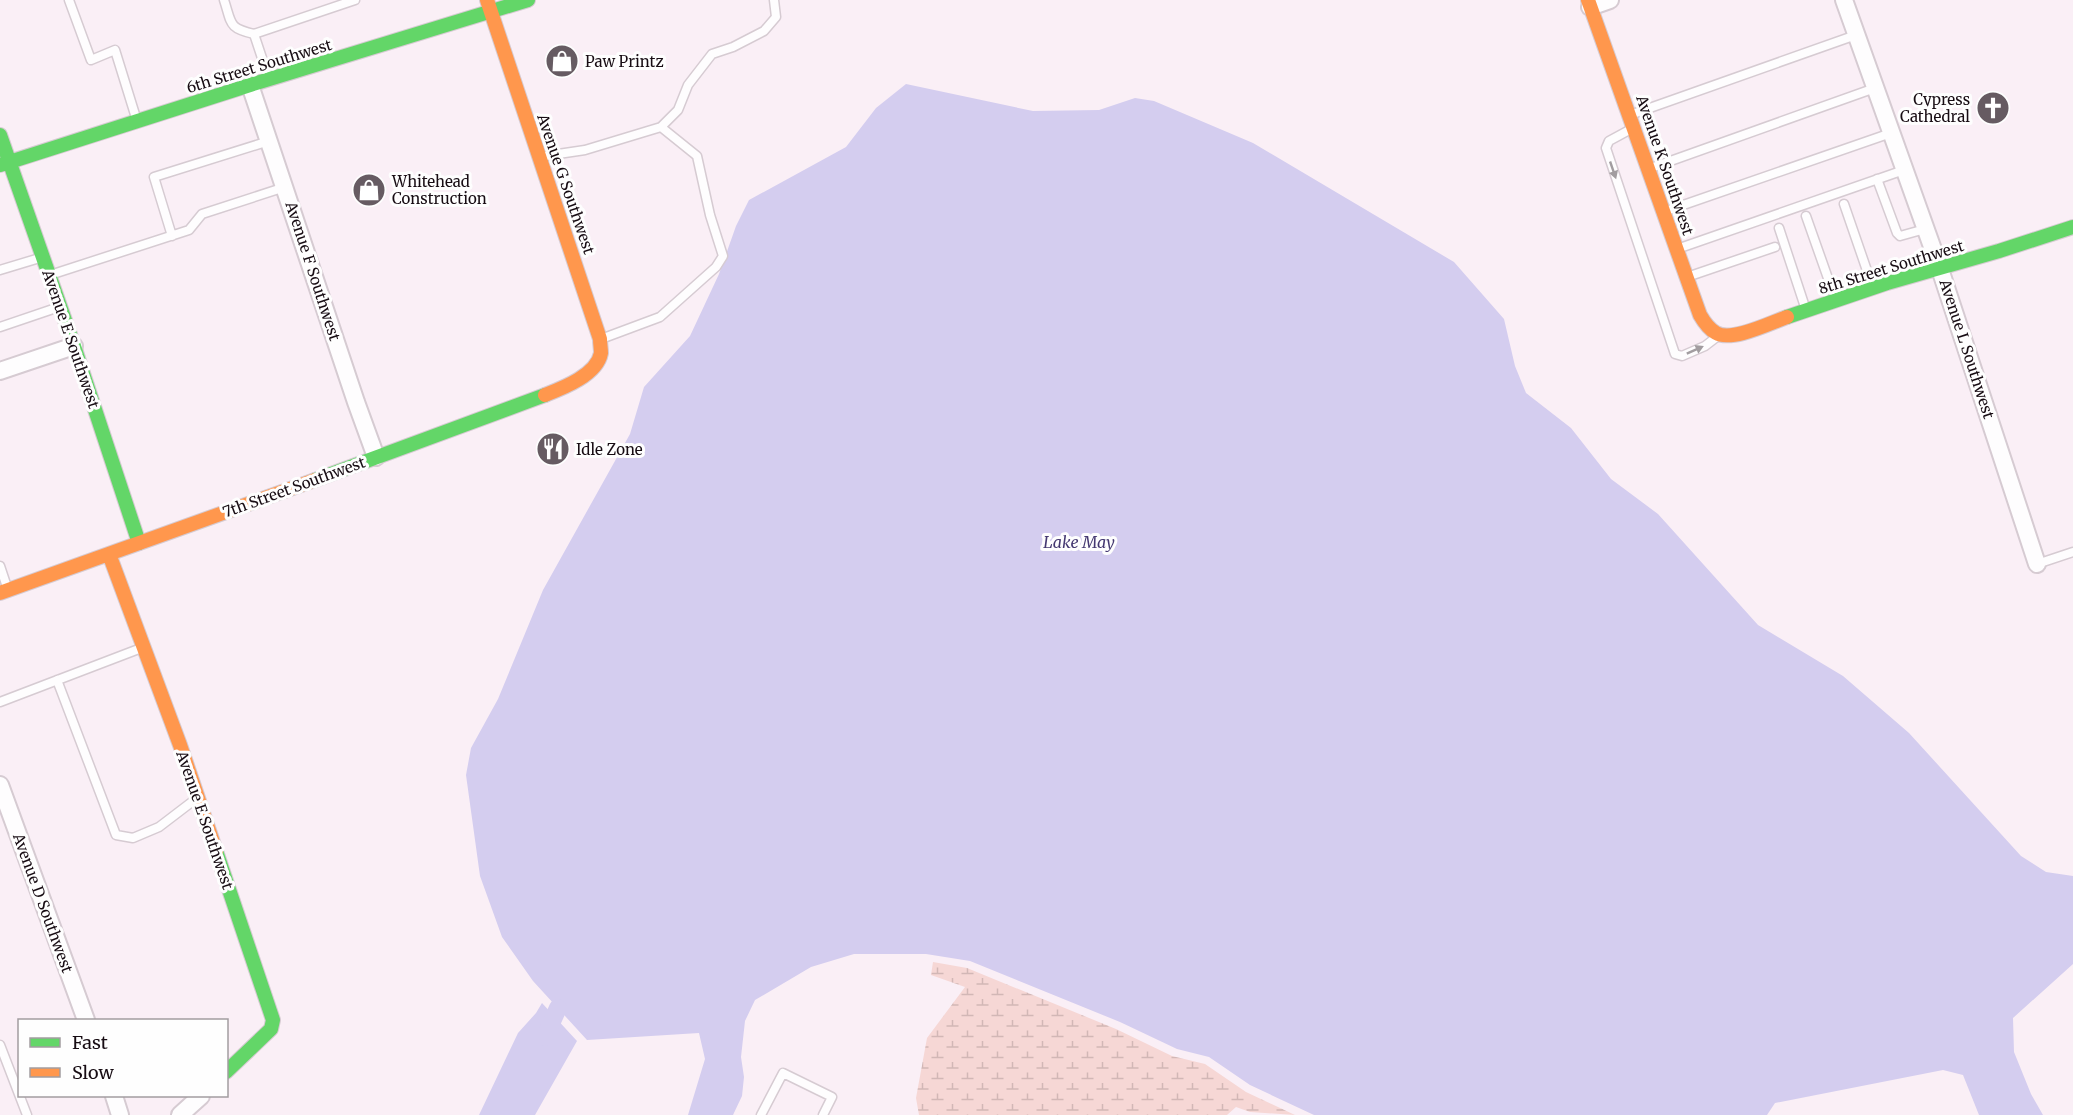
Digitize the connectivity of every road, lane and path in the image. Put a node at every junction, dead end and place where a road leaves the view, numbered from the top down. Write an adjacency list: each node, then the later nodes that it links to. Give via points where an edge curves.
1 (69, 0): 15 (lane, via 91,60 115,50)
2 (224, 0): 10 (lane, via 232,25)
3 (355, 0): 10 (lane)
4 (528, 0): 9 (street, 6th Street Southwest)
5 (774, 0): 17 (lane, via 776,17 765,30 712,54 688,85 678,110)
6 (1610, 0): 8 (street)
7 (1844, 0): 11 (street, Avenue L Southwest)
8 (1589, 4): 16 (street, Avenue K Southwest)
9 (489, 6): 12 (street, 6th Street Southwest, via 420,33); 21 (street, Avenue G Southwest)
10 (254, 34): 12 (lane)
11 (1856, 35): 14 (street, Avenue L Southwest); 16 (lane)
12 (269, 79): 13 (street, 6th Street Southwest)
13 (250, 85): 15 (street, 6th Street Southwest); 20 (street, Avenue F Southwest)
14 (1875, 88): 18 (street, Avenue L Southwest); 23 (lane)
15 (137, 122): 22 (street, 6th Street Southwest)
16 (1632, 122): 23 (street, Avenue K Southwest); 46 (lane, one-way to 46, via 1606,148 1676,354 1682,356)
17 (661, 127): 21 (lane, via 585,150); 47 (lane, via 696,156 723,256 716,267 660,316)
18 (1891, 133): 24 (street, Avenue L Southwest); 28 (lane)
19 (0, 135): 22 (street, Avenue E Southwest)
20 (269, 141): 26 (street, Avenue F Southwest); 33 (lane, via 154,177)
21 (538, 157): 47 (street, Avenue G Southwest)
22 (5, 163): 36 (street, Avenue E Southwest)
23 (1647, 169): 28 (street, Avenue K Southwest)
24 (1904, 170): 25 (lane); 32 (street, Avenue L Southwest)
25 (1876, 179): 32 (lane, via 1897,233 1905,236); 35 (lane)
26 (285, 187): 33 (lane, via 202,214 189,230); 50 (street, Avenue F Southwest)
27 (1844, 204): 41 (lane)
28 (1663, 212): 35 (street, Avenue K Southwest)
29 (1806, 216): 42 (lane)
30 (2073, 227): 37 (street, 8th Street Southwest)
31 (1779, 228): 44 (lane)
32 (1925, 229): 37 (street, Avenue L Southwest)
33 (172, 236): 39 (lane)
34 (1775, 247): 40 (lane)
35 (1676, 249): 40 (street, Avenue K Southwest)
36 (43, 256): 38 (lane); 39 (street, Avenue E Southwest)
37 (1940, 269): 41 (street, 8th Street Southwest); 54 (street, Avenue L Southwest)
38 (0, 270)
39 (50, 275): 43 (street, Avenue E Southwest)
40 (1686, 277): 46 (street, Avenue K Southwest, via 1700,315)
41 (1873, 288): 42 (street, 8th Street Southwest)
42 (1836, 301): 44 (street, 8th Street Southwest)
43 (61, 307): 45 (lane); 48 (street, Avenue E Southwest)
44 (1807, 310): 46 (street, 8th Street Southwest, via 1738,334)
45 (0, 327)
46 (1719, 336)
47 (600, 339): 50 (street, 7th Street Southwest, via 599,359 585,376 561,389)
48 (74, 346): 49 (street); 51 (street, Avenue E Southwest)
49 (0, 371)
50 (376, 457): 51 (street, 7th Street Southwest)
51 (139, 543): 53 (street, 7th Street Southwest)
52 (2073, 552): 54 (lane)
53 (109, 554): 56 (street, 7th Street Southwest); 57 (street, Avenue E Southwest)
54 (2037, 564)
55 (0, 566): 56 (lane)
56 (4, 592)
57 (144, 647): 58 (lane); 61 (street, Avenue E Southwest)
58 (57, 680): 59 (lane); 61 (lane, via 116,835 133,838 159,827)
59 (0, 702)
60 (0, 785): 62 (street, Avenue D Southwest)
61 (198, 797): 64 (street, Avenue E Southwest, via 273,1020 271,1029)
62 (86, 1019)
63 (0, 1045): 65 (lane)
64 (228, 1070)
65 (18, 1092)
66 (20, 1097): 69 (lane)
67 (115, 1097): 70 (street)
68 (199, 1097): 71 (street)
69 (27, 1115)
70 (120, 1115)
71 (180, 1115)
72 (761, 1115): 73 (lane, via 783,1073 832,1097)
73 (823, 1115)

